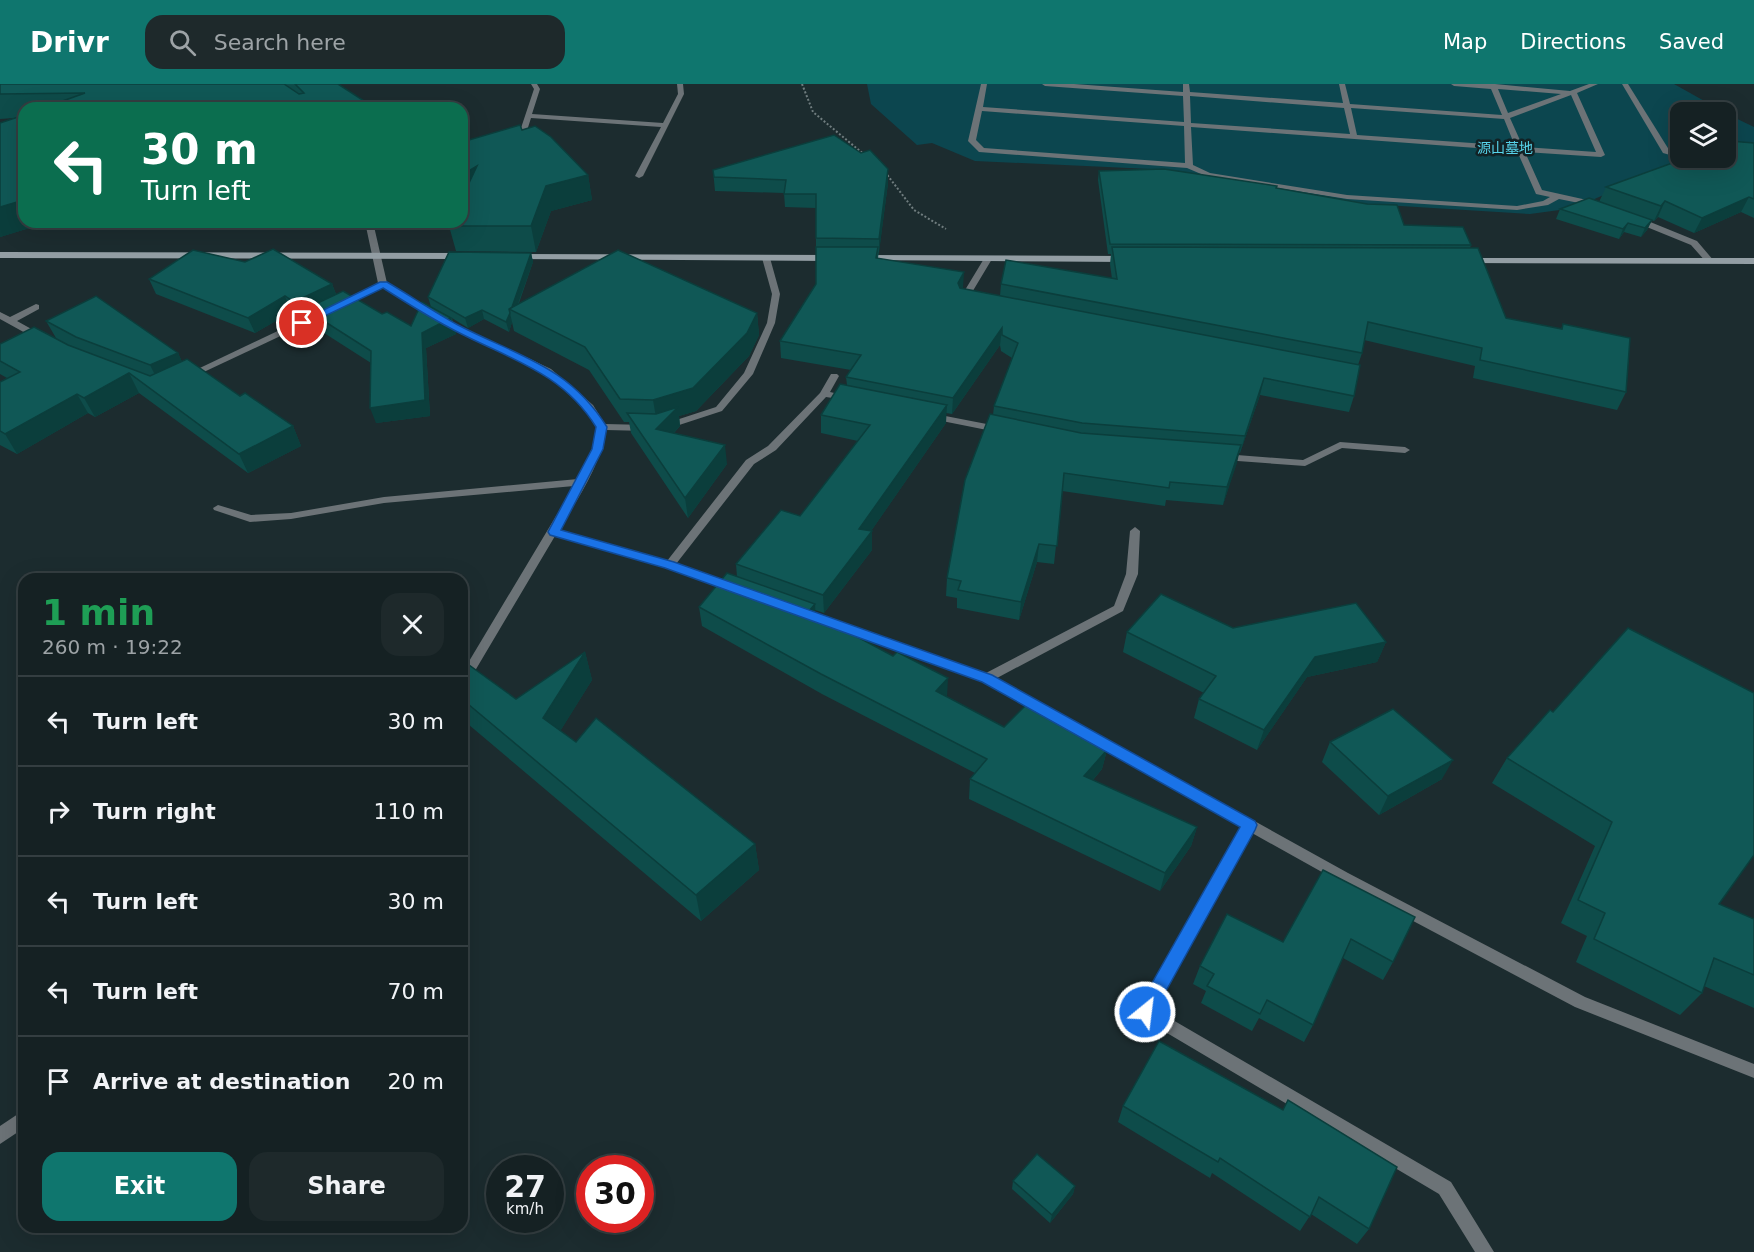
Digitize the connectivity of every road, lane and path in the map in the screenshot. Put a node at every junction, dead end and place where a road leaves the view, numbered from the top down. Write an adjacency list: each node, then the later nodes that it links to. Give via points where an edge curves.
1 (534, 84): 16 (street, via 537,89)
2 (680, 84): 19 (street, via 681,94)
3 (802, 84): 24 (path, via 813,112)
4 (984, 84): 15 (street)
5 (1045, 84): 13 (street)
6 (1186, 84): 13 (street)
7 (1342, 84): 14 (street)
8 (1454, 84): 11 (street)
9 (1595, 84): 12 (street)
10 (1625, 84): 23 (street)
11 (1492, 85): 12 (street); 17 (street)
12 (1573, 93): 17 (street); 22 (street, via 1601,155)
13 (1186, 94): 14 (street); 18 (street)
14 (1347, 106): 17 (street); 20 (street)
15 (979, 109): 18 (street); 26 (street, via 972,141 982,150)
16 (527, 116): 19 (street); 21 (street, via 521,138)
17 (1505, 117): 22 (street)
18 (1187, 124): 20 (street); 26 (street)
19 (664, 125): 27 (street)
20 (1353, 136): 22 (street)
21 (501, 144)
22 (1520, 149): 28 (street, via 1539,192)
23 (1667, 153)
24 (868, 157)
25 (877, 165): 39 (path, via 894,180 914,210 949,232)
26 (1189, 166): 28 (street, via 1208,175 1347,197 1517,208)
27 (639, 176)
28 (1557, 196): 29 (street)
29 (1593, 205)
30 (1622, 214): 43 (street, via 1694,243)
31 (370, 228): 33 (street)
32 (0, 255): 33 (street)
33 (376, 256): 34 (street); 45 (street)
34 (471, 256)
35 (506, 257): 36 (street)
36 (766, 258): 37 (street); 56 (street, via 776,294 771,323 748,374 720,409 658,428)
37 (845, 258)
38 (857, 258): 39 (street)
39 (936, 258): 40 (street)
40 (988, 259): 41 (street); 46 (street, via 963,300)
41 (1142, 259)
42 (1462, 261): 43 (street)
43 (1710, 261): 44 (street)
44 (1754, 261)
45 (383, 284): 52 (street); 56 (street, via 454,327 548,371 590,407)
46 (974, 302)
47 (36, 307): 49 (street)
48 (0, 315): 49 (street)
49 (9, 321): 50 (street)
50 (51, 343)
51 (834, 376): 53 (street)
52 (181, 380)
53 (824, 394): 54 (street); 64 (street, via 772,448 750,462)
54 (859, 401)
55 (917, 413): 57 (street)
56 (602, 427): 60 (street, via 598,449)
57 (1010, 431)
58 (1405, 450): 59 (street, via 1340,445 1305,463)
59 (1210, 456)
60 (582, 482): 61 (street, via 384,500 281,517 250,519); 63 (street)
61 (218, 508)
62 (1135, 531): 68 (street, via 1132,574 1119,608)
63 (554, 532): 64 (street); 67 (street)
64 (669, 565): 65 (street)
65 (746, 592)
66 (801, 612): 68 (street)
67 (468, 673)
68 (987, 678): 69 (street)
69 (1249, 825): 70 (street, via 1580,1002); 73 (street, via 1145,1012 1445,1188)
70 (1754, 1071)
71 (18, 1122): 72 (street)
72 (0, 1136)
73 (1485, 1252)

